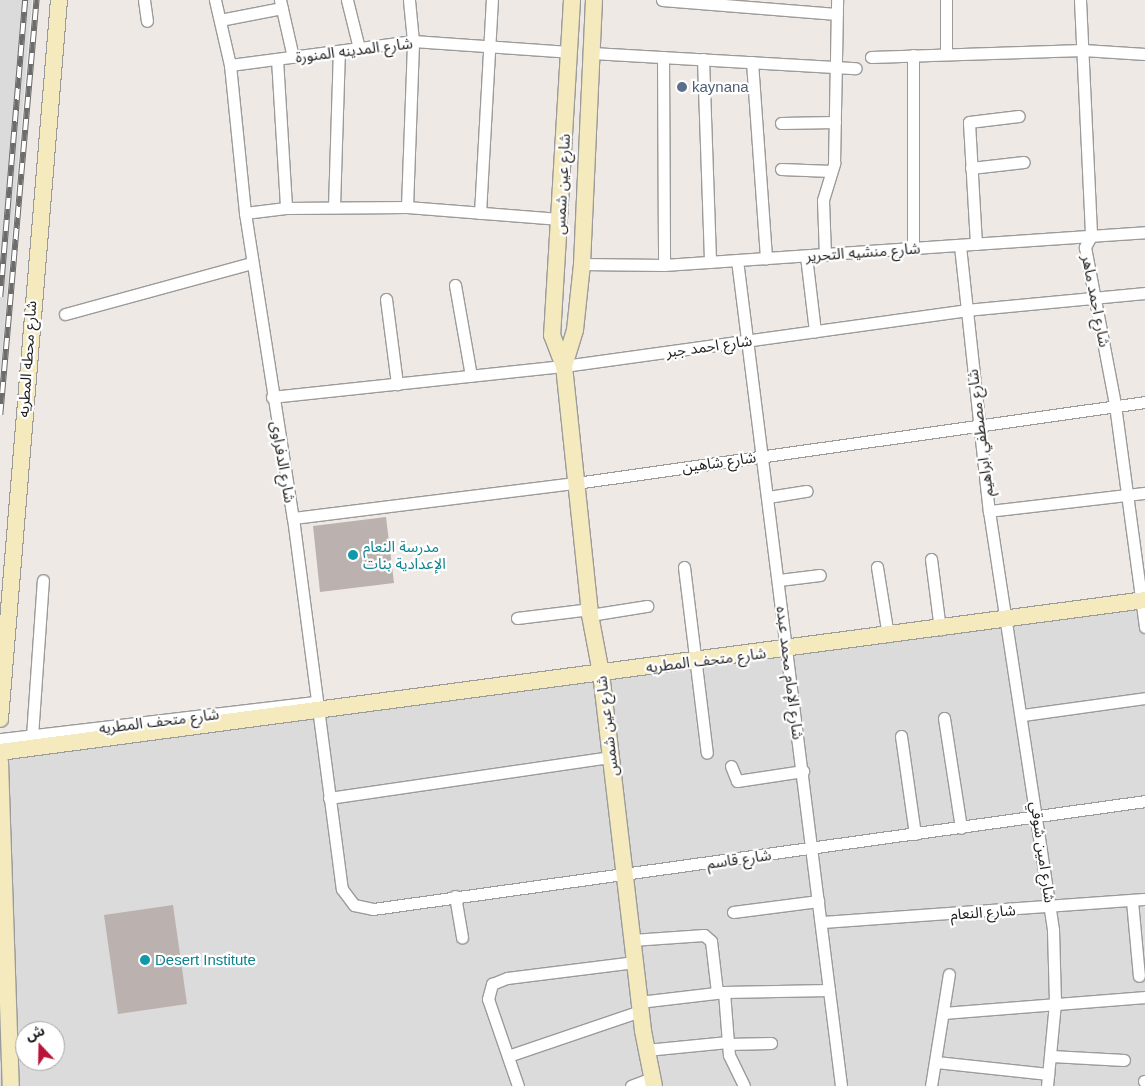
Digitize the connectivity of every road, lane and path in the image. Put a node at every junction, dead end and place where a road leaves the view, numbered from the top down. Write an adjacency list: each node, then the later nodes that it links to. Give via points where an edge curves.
1 (59, 0): 106 (street, شارع محطه المطريه)
2 (144, 0): 16 (street)
3 (215, 0): 15 (street, شارع الدفراوى)
4 (347, 0): 19 (street)
5 (408, 0): 17 (street)
6 (492, 0): 18 (street)
7 (572, 0): 22 (street, شارع عين شمس)
8 (594, 0): 23 (street, شارع عين شمس)
9 (662, 0): 14 (street)
10 (837, 0): 14 (street)
11 (946, 0): 24 (street)
12 (1080, 0): 20 (street, شارع احمد ماهر)
13 (281, 4): 15 (street); 27 (street)
14 (836, 14): 34 (street)
15 (220, 20): 33 (street, شارع الدفراوى)
16 (147, 21)
17 (414, 41): 18 (street, شارع المدينه المنورة); 19 (street, شارع المدينه المنورة); 44 (street)
18 (490, 46): 22 (street, شارع المدينه المنورة); 47 (street)
19 (359, 48): 21 (street, شارع المدينه المنورة)
20 (1083, 50): 24 (street); 25 (street); 50 (street, شارع احمد ماهر)
21 (338, 51): 27 (street, شارع المدينه المنورة); 43 (street)
22 (569, 52): 48 (street, شارع عين شمس)
23 (592, 53): 28 (street); 60 (street, شارع عين شمس)
24 (946, 53): 26 (street)
25 (1145, 54)
26 (913, 55): 29 (street); 53 (street)
27 (293, 57): 30 (street, شارع المدينه المنورة)
28 (663, 57): 31 (street); 61 (street)
29 (871, 57)
30 (277, 59): 33 (street, شارع المدينه المنورة); 45 (street)
31 (703, 59): 32 (street); 58 (street)
32 (752, 62): 34 (street); 56 (street)
33 (230, 65): 46 (street, شارع الدفراوى)
34 (836, 67): 35 (street); 37 (street)
35 (856, 68)
36 (1019, 116): 40 (street, via 970,120)
37 (835, 122): 38 (street); 42 (street)
38 (782, 123)
39 (1024, 162): 40 (street)
40 (971, 168): 51 (street)
41 (780, 169): 42 (street)
42 (832, 170): 54 (street, via 823,200)
43 (334, 207): 44 (street); 45 (street)
44 (407, 207): 47 (street)
45 (286, 208): 46 (street)
46 (245, 213): 59 (street, شارع الدفراوى)
47 (480, 213): 48 (street)
48 (560, 219): 70 (street, شارع عين شمس, via 551,318 552,335)
49 (1145, 232): 50 (street, شارع منشيه التحرير)
50 (1091, 236): 51 (street, شارع منشيه التحرير); 64 (street, شارع احمد ماهر, via 1085,247)
51 (976, 244): 52 (street, شارع منشيه التحرير)
52 (960, 246): 53 (street, شارع منشيه التحرير); 66 (street, شارع مصطفي ابراهيم)
53 (913, 249): 54 (street, شارع منشيه التحرير)
54 (825, 255): 55 (street, شارع منشيه التحرير)
55 (806, 256): 56 (street, شارع منشيه التحرير); 68 (street)
56 (766, 259): 57 (street, شارع منشيه التحرير)
57 (737, 260): 58 (street, شارع منشيه التحرير); 69 (street, شارع الإمام محمد عبده)
58 (710, 262): 61 (street, شارع منشيه التحرير)
59 (252, 263): 67 (street); 73 (street, شارع الدفراوى)
60 (582, 264): 61 (street, شارع منشيه التحرير); 70 (street, شارع عين شمس, via 576,330)
61 (664, 265)
62 (455, 286): 71 (street)
63 (1145, 293): 64 (street, شارع احمد جبر)
64 (1096, 296): 66 (street, شارع احمد جبر); 75 (street, شارع احمد ماهر)
65 (386, 299): 72 (street)
66 (966, 310): 68 (street, شارع احمد جبر); 76 (street, شارع مصطفي ابراهيم)
67 (65, 314)
68 (815, 331): 69 (street, شارع احمد جبر)
69 (746, 340): 70 (street, شارع احمد جبر); 77 (street, شارع الإمام محمد عبده)
70 (564, 366): 71 (street, شارع احمد جبر); 78 (street, شارع عين شمس)
71 (471, 376): 72 (street, شارع احمد جبر)
72 (397, 384): 73 (street, شارع احمد جبر)
73 (272, 397): 84 (street, شارع الدفراوى)
74 (1145, 402): 75 (street, شارع شاهين)
75 (1115, 405): 76 (street, شارع شاهين); 81 (street, شارع احمد ماهر)
76 (978, 424): 77 (street, شارع شاهين); 83 (street, شارع مصطفي ابراهيم)
77 (762, 456): 78 (street, شارع شاهين); 82 (street, شارع الإمام محمد عبده)
78 (576, 483): 84 (street, شارع شاهين); 93 (street, شارع عين شمس)
79 (807, 491): 82 (street)
80 (1145, 493): 81 (street)
81 (1129, 495): 83 (street); 91 (street, شارع احمد ماهر)
82 (768, 497): 90 (street, شارع الإمام محمد عبده)
83 (989, 511): 95 (street, شارع مصطفي ابراهيم)
84 (293, 518): 103 (street, شارع الدفراوى)
85 (931, 559): 97 (street)
86 (684, 567): 100 (street)
87 (877, 567): 98 (street)
88 (820, 575): 90 (street)
89 (43, 580): 107 (street)
90 (779, 580): 99 (street, شارع الإمام محمد عبده)
91 (1143, 600): 95 (street, شارع متحف المطريه); 96 (street, شارع احمد ماهر)
92 (647, 606): 93 (street)
93 (590, 612): 94 (street); 101 (street, شارع عين شمس)
94 (517, 618)
95 (1009, 619): 97 (street, شارع متحف المطريه); 104 (street, شارع امين شوقي)
96 (1145, 627)
97 (940, 629): 98 (street, شارع متحف المطريه)
98 (888, 636): 99 (street, شارع متحف المطريه)
99 (788, 649): 100 (street, شارع متحف المطريه); 115 (street, شارع الإمام محمد عبده)
100 (696, 661): 101 (street, شارع متحف المطريه); 111 (street)
101 (601, 673): 103 (street, شارع متحف المطريه); 112 (street, شارع عين شمس)
102 (1145, 698): 104 (street)
103 (318, 707): 107 (street, شارع متحف المطريه); 110 (street, شارع متحف المطريه, via 266,719); 116 (street, شارع الدفراوى)
104 (1023, 715): 118 (street, شارع امين شوقي)
105 (944, 718): 119 (street)
106 (0, 719)
107 (32, 736): 109 (street, شارع متحف المطريه)
108 (901, 736): 120 (street)
109 (0, 739)
110 (0, 752)
111 (707, 754)
112 (611, 757): 116 (street); 122 (street, شارع عين شمس)
113 (0, 762): 151 (street)
114 (730, 766): 115 (street, via 736,781)
115 (802, 771): 121 (street, شارع الإمام محمد عبده)
116 (330, 798): 123 (street, شارع الدفراوى)
117 (1145, 801): 118 (street, شارع قاسم)
118 (1039, 816): 119 (street, شارع قاسم); 128 (street, شارع امين شوقي)
119 (961, 828): 120 (street, شارع قاسم)
120 (915, 834): 121 (street, شارع قاسم)
121 (812, 850): 122 (street, شارع قاسم); 127 (street, شارع الإمام محمد عبده)
122 (625, 875): 124 (street, شارع قاسم); 132 (street, شارع عين شمس)
123 (342, 889): 124 (street, شارع قاسم, via 346,898 363,909)
124 (455, 896): 131 (street)
125 (1145, 899): 126 (street, شارع النعام)
126 (1132, 900): 128 (street, شارع النعام); 135 (street)
127 (818, 901): 129 (street); 130 (street, شارع الإمام محمد عبده)
128 (1050, 908): 130 (street, شارع النعام); 139 (street, شارع امين شوقي)
129 (733, 912)
130 (821, 922): 136 (street, شارع الإمام محمد عبده)
131 (462, 937)
132 (632, 940): 133 (street, شارع عين شمس); 137 (street, via 704,934 711,941)
133 (635, 962): 140 (street, شارع عين شمس); 145 (street, via 507,978 492,984 488,999)
134 (949, 974): 141 (street)
135 (1140, 976)
136 (829, 990): 137 (street); 155 (street, شارع الإمام محمد عبده)
137 (721, 992): 140 (street); 142 (street)
138 (1145, 997): 139 (street)
139 (1055, 1003): 141 (street); 146 (street, شارع امين شوقي)
140 (640, 1006): 144 (street, شارع عين شمس); 145 (street)
141 (943, 1013): 148 (street)
142 (728, 1043): 143 (street); 144 (street); 154 (street, via 731,1061)
143 (771, 1043)
144 (646, 1050): 150 (street, شارع عين شمس)
145 (508, 1056): 152 (street)
146 (1051, 1056): 147 (street); 149 (street, شارع امين شوقي)
147 (1124, 1060)
148 (936, 1062): 149 (street); 156 (street)
149 (1048, 1074): 157 (street, شارع امين شوقي)
150 (653, 1082): 153 (street)
151 (11, 1086)
152 (518, 1086)
153 (631, 1086)
154 (744, 1086)
155 (840, 1086)
156 (931, 1086)
157 (1047, 1086)

